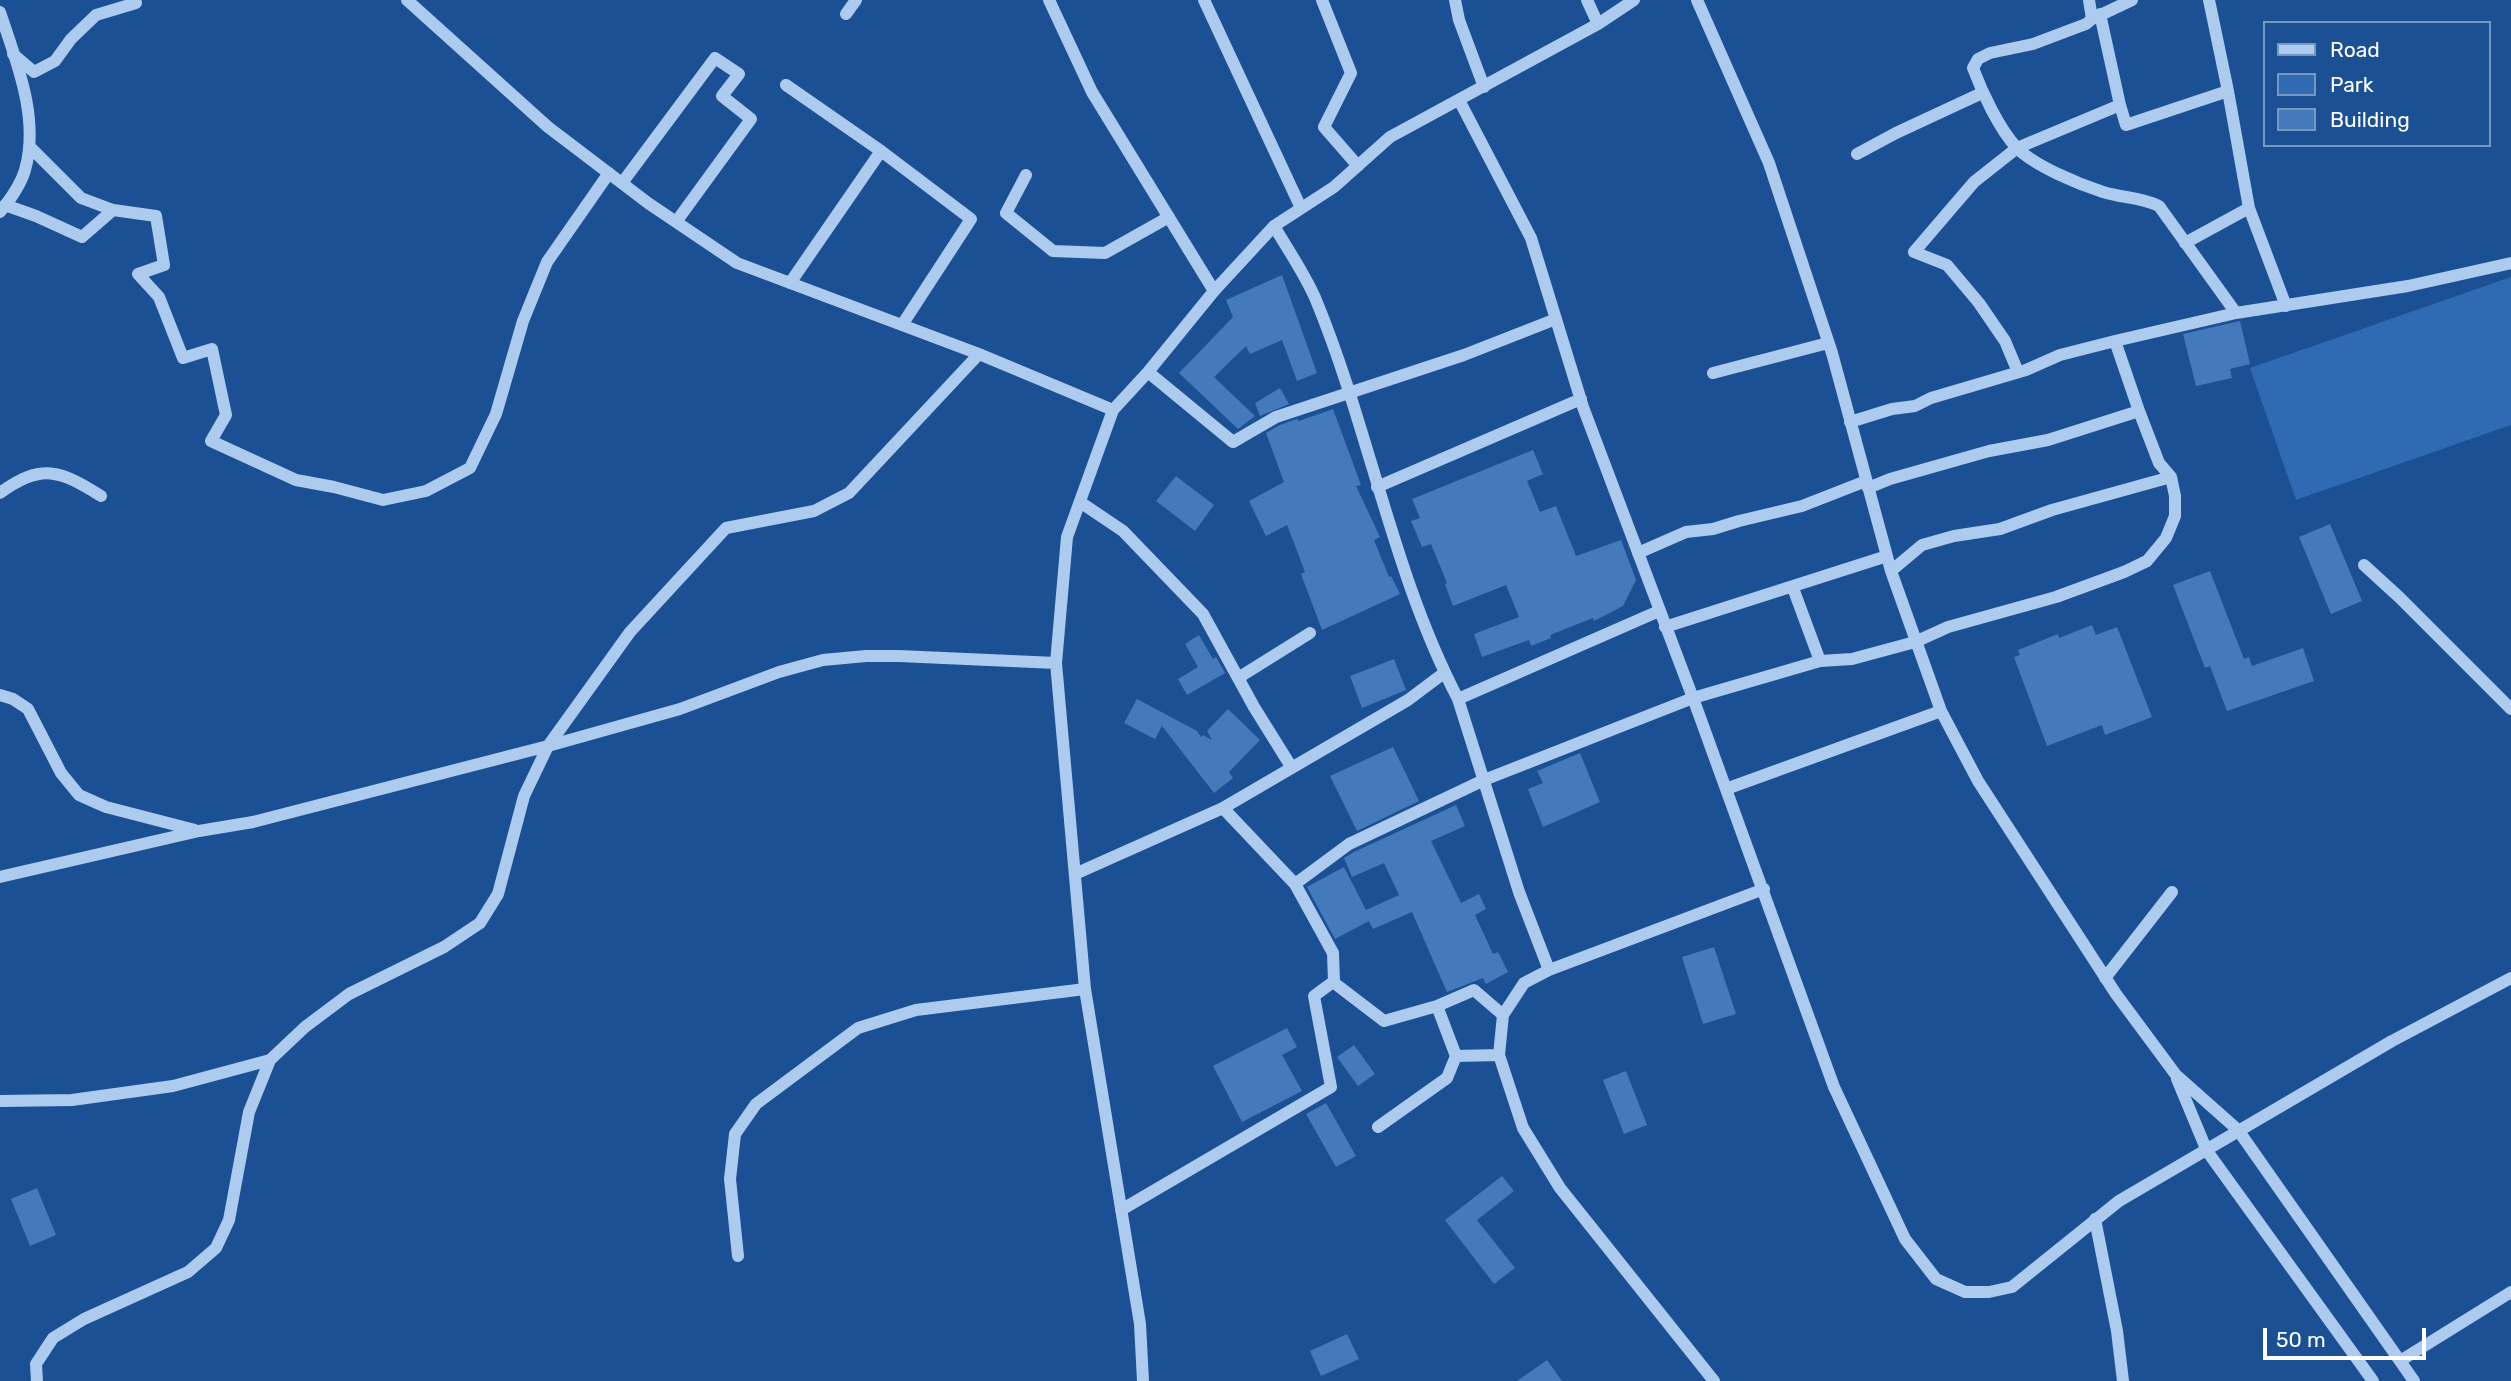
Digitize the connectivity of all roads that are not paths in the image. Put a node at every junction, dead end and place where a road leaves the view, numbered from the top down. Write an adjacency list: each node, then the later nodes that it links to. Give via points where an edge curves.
1 (407, 0): 30 (street, via 548,127)
2 (856, 0): 15 (street)
3 (1048, 0): 37 (street, via 1092,92)
4 (1205, 0): 33 (street)
5 (1322, 0): 29 (street, via 1350,73 1324,127)
6 (1455, 0): 20 (street)
7 (1587, 0): 17 (street)
8 (1634, 0): 17 (street)
9 (1697, 0): 49 (street, via 1769,163)
10 (2089, 0): 16 (street)
11 (2132, 0): 16 (street)
12 (2209, 0): 21 (street)
13 (136, 3): 18 (street, via 96,16 55,61 34,72)
14 (0, 12): 18 (street)
15 (846, 14)
16 (2096, 17): 22 (street, via 2033,44 1978,59 1973,68); 24 (street)
17 (1598, 24): 20 (street)
18 (13, 53): 25 (street, via 27,97)
19 (786, 85): 27 (street)
20 (1484, 87): 23 (street)
21 (2228, 91): 24 (street, via 2126,125); 34 (street)
22 (1982, 93): 26 (street); 28 (street)
23 (1459, 100): 29 (street, via 1390,137); 46 (street, via 1531,238)
24 (2120, 105): 26 (street)
25 (29, 146): 35 (street, via 25,172); 36 (street, via 81,198)
26 (2017, 148): 40 (street, via 2031,160 2088,187 2160,206); 52 (street, via 1974,182 1914,252 1947,265 2005,341)
27 (881, 151): 42 (street); 47 (street, via 971,219)
28 (1857, 154)
29 (1358, 166): 33 (street)
30 (608, 173): 32 (street); 36 (street, via 547,262 523,321 496,414 470,468 426,491 383,500 296,480 211,441 226,415 212,349 183,358 159,297 138,274 164,265 156,216)
31 (1026, 176): 37 (street, via 1006,213 1052,251 1105,253)
32 (622, 183): 38 (street); 38 (street, via 715,58 739,74 722,96 751,118)
33 (1301, 208): 39 (street)
34 (2249, 208): 40 (street); 44 (street)
35 (3, 209): 36 (street, via 36,216 82,237)
36 (113, 210)
37 (1168, 217): 43 (street)
38 (676, 222): 42 (street, via 737,263)
39 (1274, 226): 43 (street); 54 (street, via 1315,296)
40 (2185, 243): 45 (street)
41 (2511, 263): 44 (street)
42 (790, 283): 47 (street)
43 (1214, 291): 51 (street)
44 (2286, 306): 45 (street)
45 (2236, 313): 48 (street)
46 (1556, 319): 54 (street); 55 (street)
47 (902, 325): 50 (street)
48 (2115, 341): 52 (street); 57 (street)
49 (1828, 343): 53 (street); 58 (street)
50 (979, 354): 56 (street); 83 (street, via 849,493 814,511 726,528 631,632)
51 (1148, 372): 54 (street, via 1233,442 1276,417); 56 (street)
52 (2018, 372): 58 (street)
53 (1713, 373)
54 (1351, 392): 61 (street)
55 (1581, 399): 61 (street); 65 (street)
56 (1113, 410): 64 (street)
57 (2139, 411): 59 (street, via 2159,463); 60 (street, via 2048,440 1989,451)
58 (1850, 422): 60 (street)
59 (2171, 477): 68 (street, via 2000,529 1922,545); 73 (street, via 2175,516 2166,538 2147,561 2056,597 1948,627)
60 (1867, 485): 65 (street, via 1802,506 1686,532); 66 (street)
61 (1377, 487): 76 (street, via 1408,586)
62 (0, 493): 63 (street, via 21,478 48,472 74,479)
63 (101, 496)
64 (1080, 502): 75 (street, via 1067,537); 77 (street, via 1123,531 1203,614)
65 (1638, 553): 70 (street)
66 (1887, 556): 68 (street); 69 (street)
67 (2364, 565): 81 (street)
68 (1891, 571): 73 (street)
69 (1793, 587): 71 (street); 74 (street)
70 (1659, 611): 71 (street); 80 (street)
71 (1665, 627): 79 (street)
72 (1310, 633): 77 (street)
73 (1915, 642): 74 (street, via 1852,659); 82 (street)
74 (1820, 661): 79 (street)
75 (1056, 663): 83 (street, via 899,656 823,660 680,709); 89 (street)
76 (1444, 673): 80 (street); 84 (street, via 1408,701)
77 (1238, 678): 84 (street)
78 (0, 695): 88 (street, via 28,709 61,773 79,795 106,807)
79 (1693, 698): 85 (street); 86 (street)
80 (1458, 699): 85 (street)
81 (2511, 709)
82 (1941, 712): 86 (street); 95 (street, via 1978,781)
83 (548, 746): 88 (street); 103 (street, via 524,796 498,894 480,923 444,947 349,994)
84 (1292, 768): 87 (street)
85 (1484, 780): 91 (street, via 1349,844); 94 (street)
86 (1726, 789): 92 (street)
87 (1223, 808): 89 (street); 91 (street)
88 (199, 831): 90 (street)
89 (1075, 874): 98 (street)
90 (0, 877)
91 (1295, 884): 97 (street, via 1333,953)
92 (1764, 889): 94 (street); 110 (street, via 1834,1087 1905,1239 1936,1279 1965,1292 2012,1287)
93 (2172, 892): 95 (street)
94 (1549, 970): 100 (street, via 1524,983)
95 (2105, 978): 104 (street)
96 (2511, 978): 107 (street)
97 (1334, 982): 99 (street, via 1384,1021); 109 (street, via 1314,996 1331,1087)
98 (1085, 989): 109 (street); 111 (street, via 916,1010 858,1028 755,1104 735,1134 730,1179)
99 (1437, 1006): 100 (street, via 1474,990); 102 (street)
100 (1503, 1015): 101 (street)
101 (1499, 1055): 102 (street); 116 (street, via 1523,1128 1560,1188)
102 (1456, 1056): 106 (street, via 1447,1079)
103 (270, 1060): 105 (street, via 173,1086 72,1100); 114 (street, via 248,1112 229,1220 216,1248 188,1272 52,1338 36,1364)
104 (2176, 1075): 107 (street); 108 (street)
105 (2, 1103)
106 (1378, 1127)
107 (2238, 1129): 108 (street); 113 (street)
108 (2207, 1151): 110 (street); 118 (street)
109 (1121, 1210): 115 (street, via 1140,1324)
110 (2095, 1219): 117 (street)
111 (738, 1256)
112 (2511, 1292): 113 (street)
113 (2400, 1361): 119 (street)
114 (37, 1381)
115 (1143, 1381)
116 (1714, 1381)
117 (2123, 1381)
118 (2373, 1381)
119 (2414, 1381)

